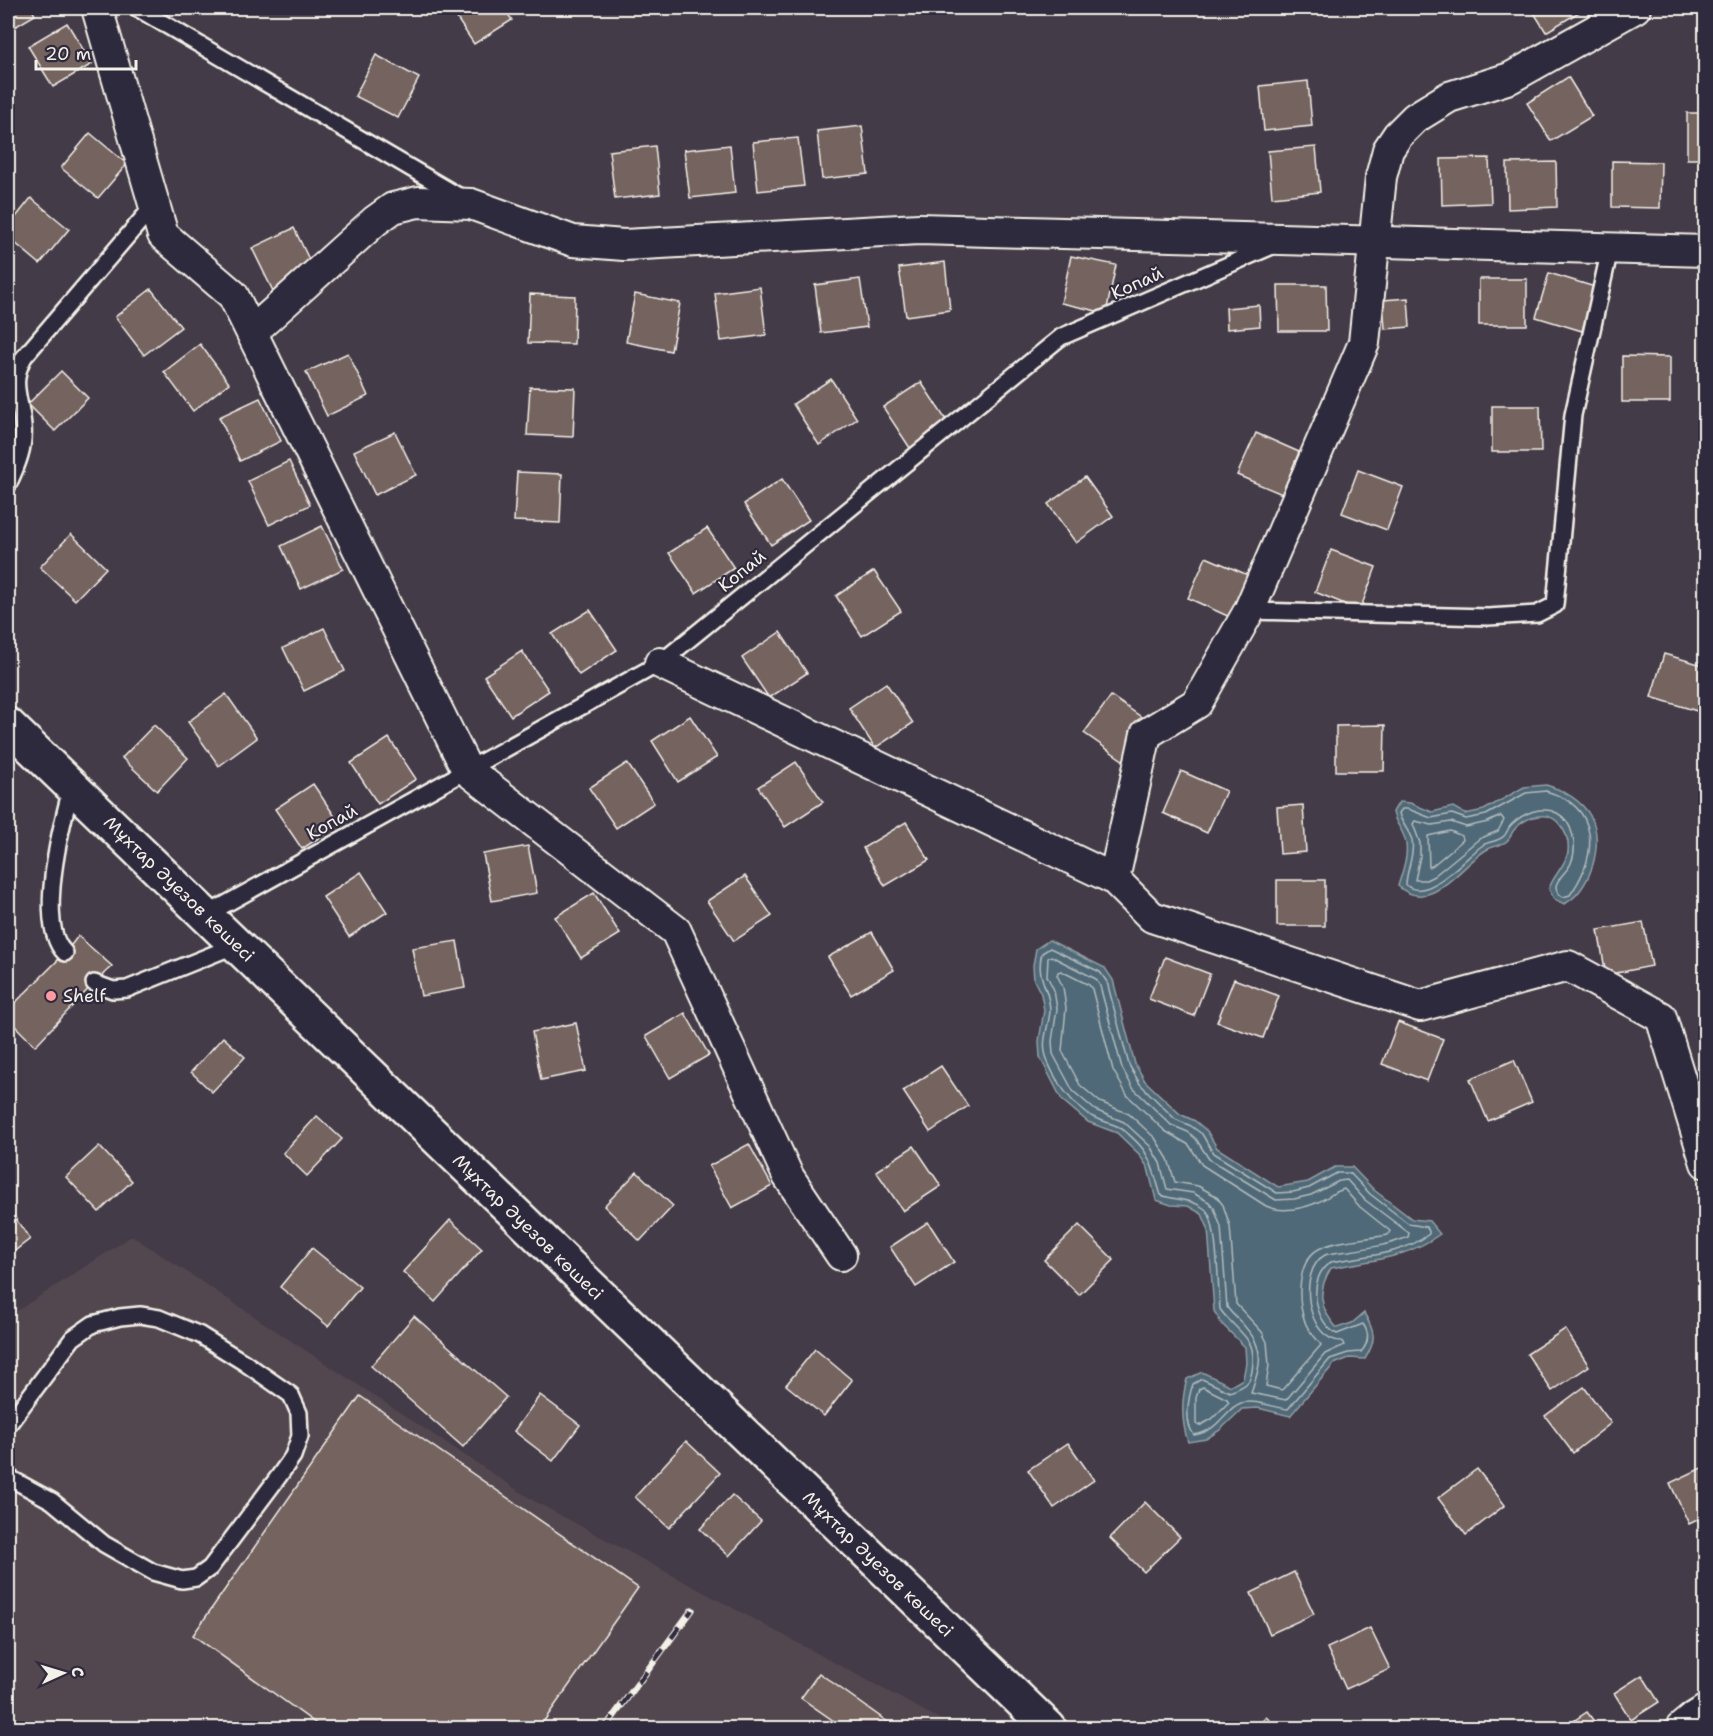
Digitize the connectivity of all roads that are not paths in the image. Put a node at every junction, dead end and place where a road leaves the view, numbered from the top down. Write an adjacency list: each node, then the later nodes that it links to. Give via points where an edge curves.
1 (97, 8): 5 (street)
2 (136, 8): 4 (lane)
3 (1635, 8): 7 (street, via 1510,78 1449,97 1415,118 1388,150 1381,177)
4 (471, 204): 6 (street, via 573,241 624,245 919,229); 10 (street, via 418,202 393,208)
5 (154, 205): 10 (street, via 163,235 233,294); 11 (lane, via 24,357 15,386 23,439)
6 (1288, 238): 7 (street); 13 (lane, Копай, via 1061,337)
7 (1375, 242): 8 (street); 12 (street, via 1364,343)
8 (1610, 249): 9 (street); 12 (lane, via 1573,415 1555,605 1537,614 1488,617)
9 (1706, 252)
10 (252, 332): 15 (street)
11 (8, 485)
12 (1249, 611): 17 (street, via 1197,703 1146,734)
13 (660, 663): 15 (lane, Копай); 17 (street)
14 (8, 725): 16 (street, Мұхтар Әуезов көшесі)
15 (467, 770): 18 (lane, Копай); 23 (street, via 676,931 788,1176)
16 (72, 786): 18 (street, Мұхтар Әуезов көшесі); 20 (lane, via 51,895 53,937)
17 (1114, 879): 22 (street, via 1152,917 1420,1006 1568,966 1661,1017)
18 (206, 915): 19 (street, Мұхтар Әуезов көшесі)
19 (236, 945): 21 (lane, via 128,989 113,990); 27 (street, Мұхтар Әуезов көшесі)
20 (64, 953)
21 (94, 983)
22 (1706, 1163)
23 (841, 1255)
24 (8, 1425): 25 (lane, via 73,1338 93,1324 140,1315 159,1318 200,1335 291,1395 299,1413 300,1436 293,1456 210,1568 196,1578 182,1580 153,1572 104,1544 52,1501)
25 (8, 1477)
26 (1706, 1710): 28 (street)
27 (1036, 1720)
28 (1681, 1728)

